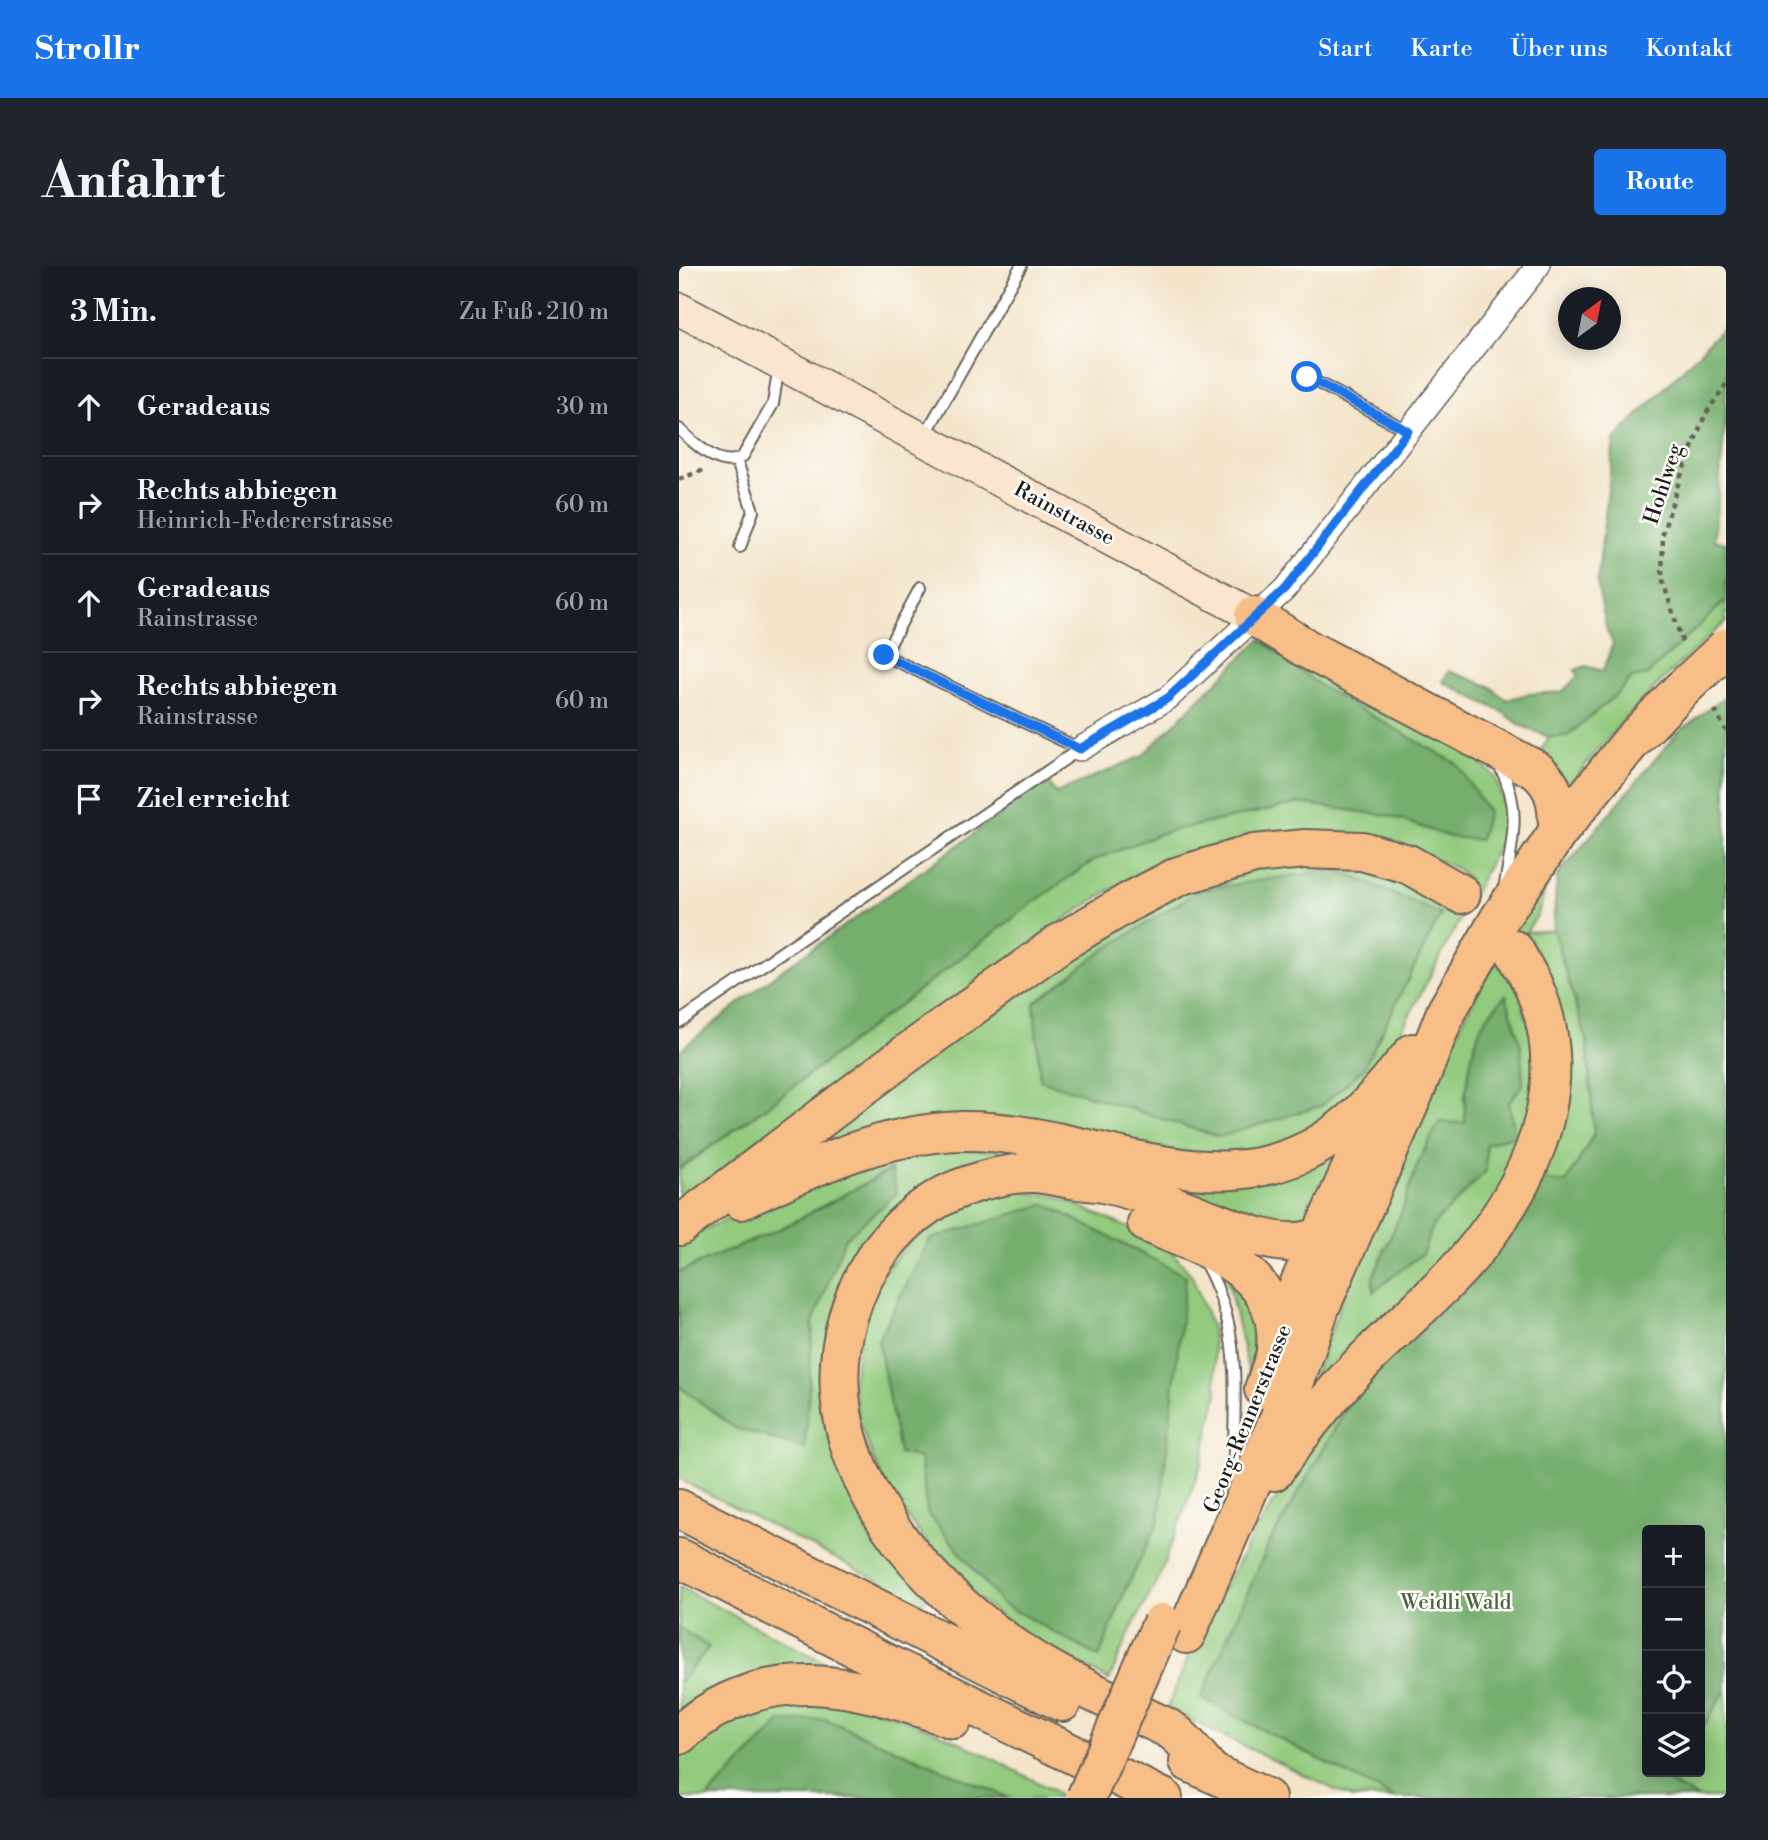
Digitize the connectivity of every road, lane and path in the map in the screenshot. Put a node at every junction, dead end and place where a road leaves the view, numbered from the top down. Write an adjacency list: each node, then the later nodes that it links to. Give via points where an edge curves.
1 (1021, 266): 9 (lane)
2 (1538, 266): 8 (street)
3 (679, 309): 4 (street, Rainstrasse)
4 (779, 363): 9 (street, Rainstrasse); 10 (lane, via 773,404)
5 (1307, 377): 8 (lane)
6 (1726, 384): 14 (path, Hohlweg, via 1705,415 1663,532 1662,578)
7 (679, 429): 10 (lane, via 706,452)
8 (1408, 431): 13 (street, via 1285,589)
9 (923, 439): 13 (street, Rainstrasse)
10 (737, 461): 11 (lane, via 753,511)
11 (740, 547)
12 (920, 588): 19 (lane, via 884,655)
13 (1254, 616): 18 (highway); 19 (street, via 1168,698)
14 (1682, 642)
15 (1726, 648): 20 (highway, Georg-Rennerstrasse, bridge, via 1616,759)
16 (1715, 710): 17 (path)
17 (1726, 731)
18 (1479, 741): 20 (highway, via 1545,777 1554,792); 22 (lane, via 1509,782 1515,810)
19 (1080, 749): 24 (lane)
20 (1557, 832): 22 (highway, Georg-Rennerstrasse)
21 (1461, 894): 28 (highway, via 1408,864 1362,851 1305,849 1254,854 1179,876 1060,943)
22 (1507, 934): 23 (highway, Georg-Rennerstrasse); 34 (highway, via 1532,985 1550,1057 1548,1103 1526,1176 1480,1245 1319,1410)
23 (1446, 1012): 25 (highway, Georg-Rennerstrasse); 27 (highway, Georg-Rennerstrasse)
24 (679, 1022)
25 (1413, 1053): 28 (highway, via 1349,1123 1318,1146 1263,1168 1192,1170 1019,1135 938,1133 845,1154); 29 (highway, Georg-Rennerstrasse, via 1384,1114 1362,1144)
26 (1071, 1179): 29 (highway, via 1103,1183 1265,1238 1290,1242); 30 (highway, via 1098,1200); 38 (highway, via 1035,1173 970,1185 942,1196 887,1241 860,1285 847,1321 840,1377 846,1431 862,1477 889,1525 964,1609 1053,1671 1174,1732)
27 (1362, 1209): 29 (highway, via 1343,1227); 34 (highway, Georg-Rennerstrasse)
28 (679, 1227)
29 (1319, 1238): 31 (highway, Georg-Rennerstrasse)
30 (1192, 1241): 31 (highway, via 1236,1265 1266,1295 1274,1311); 32 (lane, via 1215,1284 1230,1332 1236,1371)
31 (1275, 1360): 32 (highway, Georg-Rennerstrasse)
32 (1234, 1460): 36 (highway, Georg-Rennerstrasse)
33 (679, 1509): 38 (highway, via 1014,1679)
34 (1232, 1530): 36 (highway, Georg-Rennerstrasse)
35 (679, 1558): 39 (highway)
36 (1174, 1629): 39 (highway, Georg-Rennerstrasse); 40 (highway, Georg-Rennerstrasse, bridge)
37 (679, 1735): 39 (highway, via 714,1710 765,1689 840,1686 942,1715)
38 (1212, 1773): 41 (highway)
39 (1136, 1793)
40 (1086, 1798)
41 (1266, 1798)

